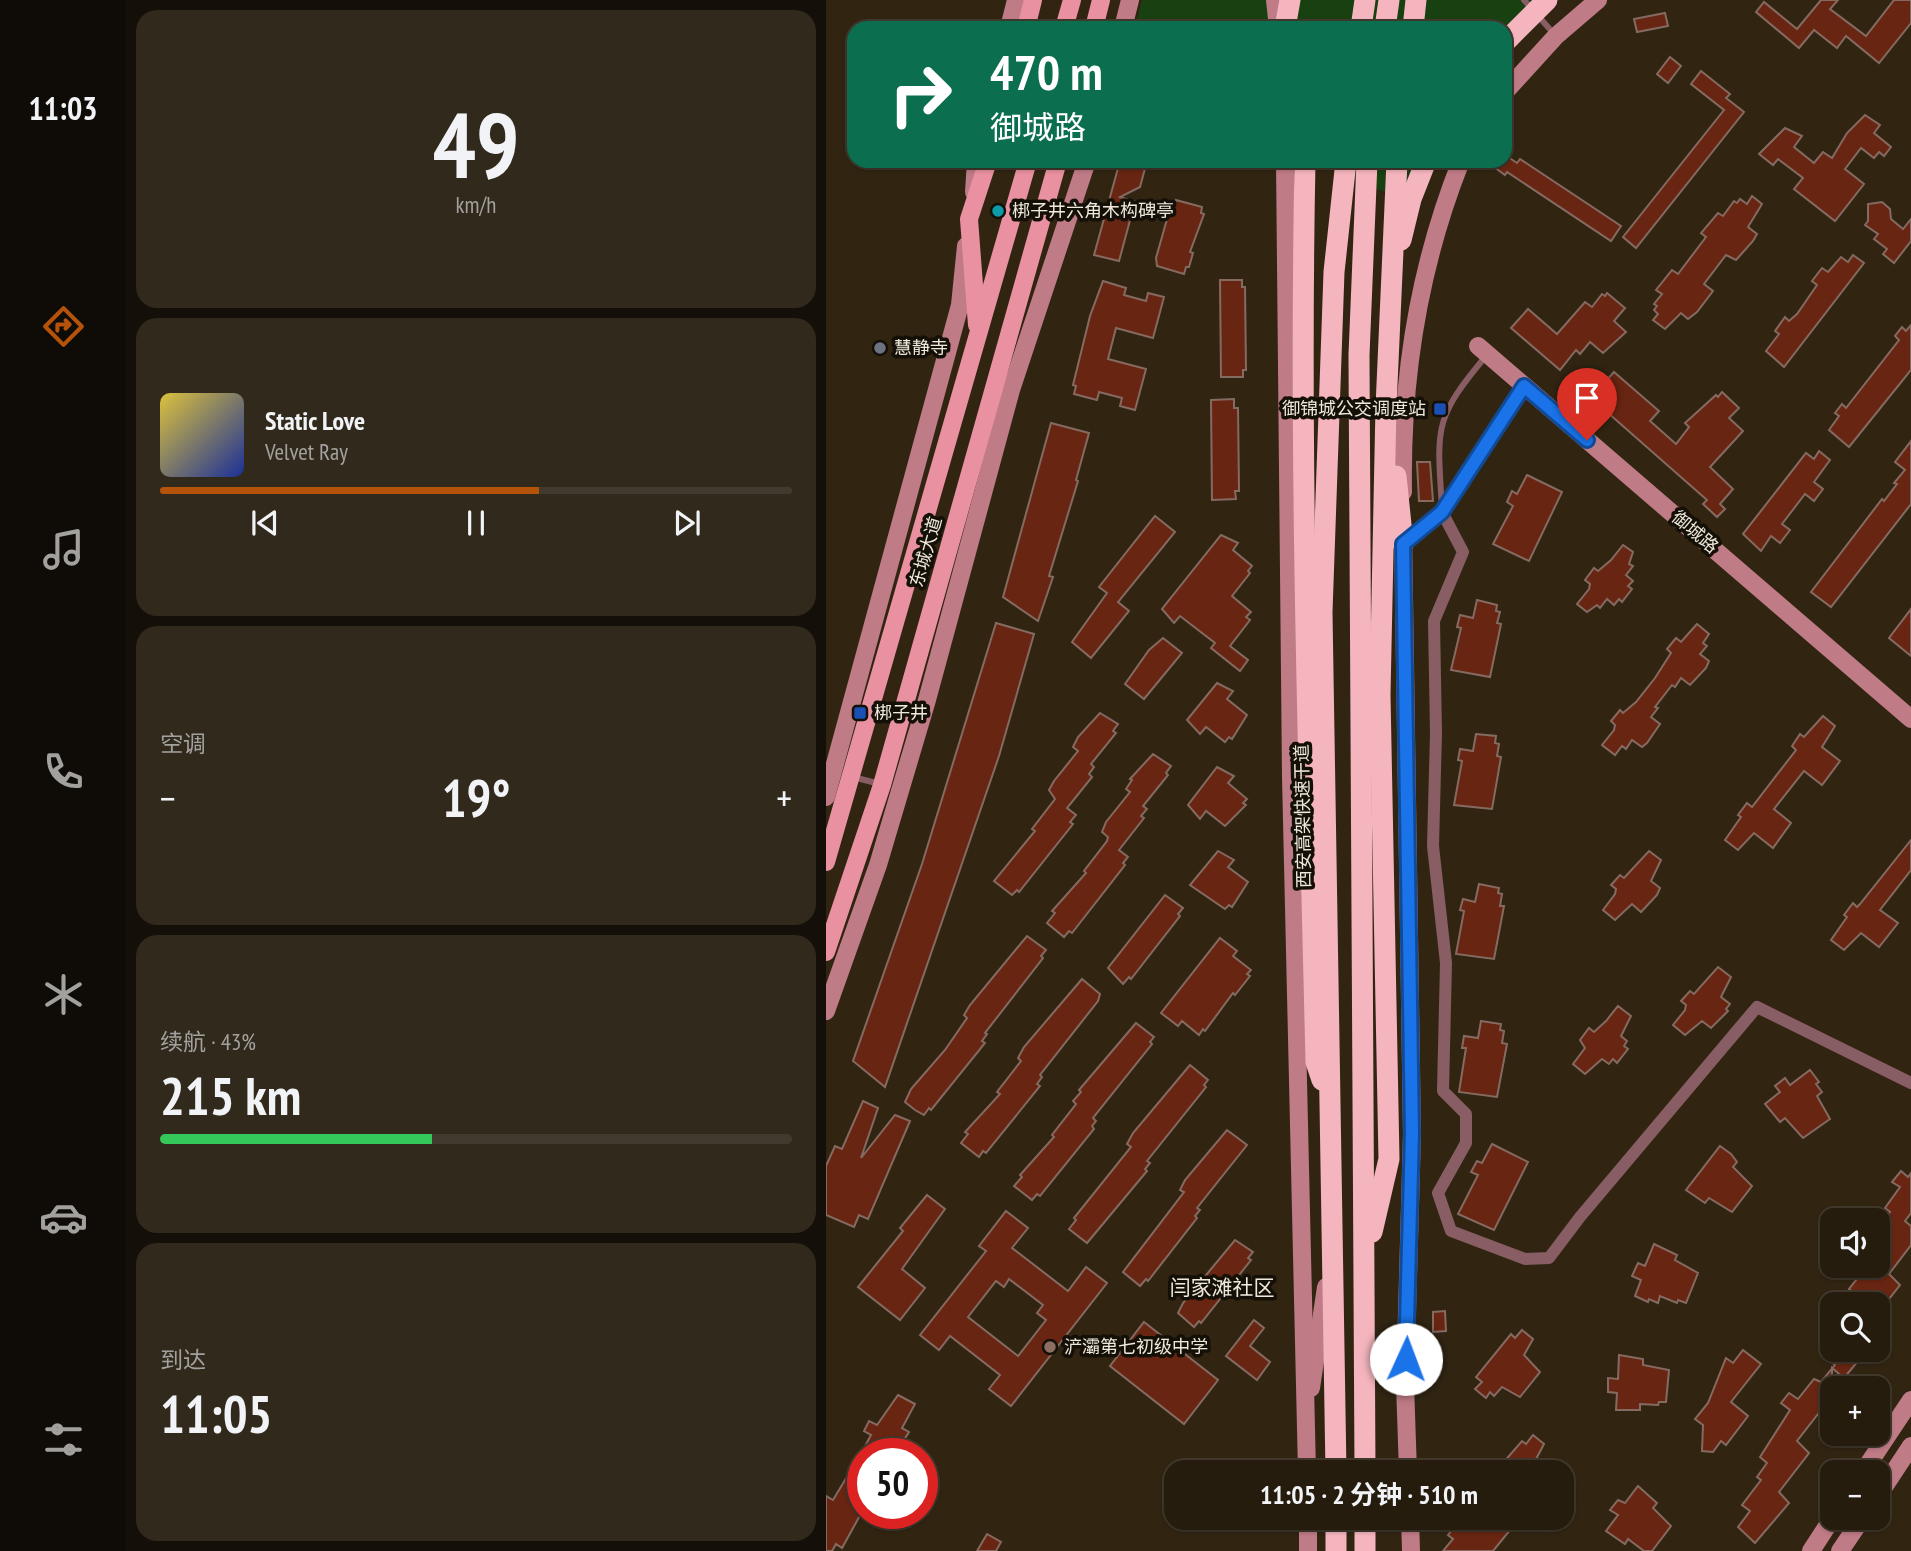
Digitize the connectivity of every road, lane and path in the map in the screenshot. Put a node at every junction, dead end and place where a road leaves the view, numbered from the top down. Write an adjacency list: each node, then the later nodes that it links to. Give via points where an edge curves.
1 (1016, 0): 15 (street)
2 (1033, 0): 16 (main road)
3 (1072, 0): 17 (main road)
4 (1101, 0): 18 (main road)
5 (1130, 0): 19 (street)
6 (1275, 0): 20 (street)
7 (1290, 0): 21 (highway)
8 (1298, 0): 22 (highway)
9 (1365, 0): 23 (highway)
10 (1389, 0): 24 (highway)
11 (1416, 0): 25 (highway)
12 (1524, 0): 27 (lane)
13 (1547, 0): 26 (highway)
14 (1598, 0): 27 (street)
15 (1011, 21)
16 (1028, 21)
17 (1066, 21)
18 (1096, 21)
19 (1125, 21)
20 (1277, 21)
21 (1286, 21)
22 (1300, 21)
23 (1362, 21)
24 (1386, 21)
25 (1414, 21)
26 (1512, 36)
27 (1556, 36): 28 (street)
28 (1512, 84)
29 (975, 168): 41 (street)
30 (986, 168): 41 (main road)
31 (1026, 168): 43 (main road, 东城大道)
32 (1056, 168): 52 (main road, 东城大道)
33 (1085, 168): 56 (street, via 1011,390 878,865)
34 (1285, 168): 62 (street, via 1290,777)
35 (1305, 168): 58 (highway, via 1316,1062)
36 (1345, 168): 58 (highway, 西安高架快速干道, via 1334,272 1322,612)
37 (1367, 168): 60 (highway, via 1359,355)
38 (1397, 168): 42 (highway)
39 (1423, 168): 42 (highway, via 1411,199)
40 (1459, 168): 48 (street, via 1427,261 1412,333 1402,426)
41 (971, 213): 43 (main road); 50 (street, via 960,305)
42 (1390, 290): 46 (highway)
43 (978, 339): 51 (main road, 东城大道)
44 (1483, 350): 45 (street, 御城路); 47 (lane, via 1440,424)
45 (1524, 386): 47 (street); 49 (street, 御城路)
46 (1387, 399): 48 (highway); 60 (highway, via 1380,695 1389,1159)
47 (1442, 512): 48 (street); 57 (street, via 1463,552 1434,621 1433,846 1446,963 1443,1091 1466,1114 1466,1143 1438,1193 1451,1231 1525,1259 1549,1258 1757,1007)
48 (1403, 544): 67 (street, via 1412,1133 1405,1384)
49 (1911, 719)
50 (829, 770): 51 (lane); 53 (street)
51 (852, 776): 52 (lane); 54 (main road, 东城大道)
52 (882, 785): 55 (main road, 东城大道)
53 (826, 797)
54 (826, 862)
55 (826, 952)
56 (826, 1011)
57 (1911, 1083)
58 (1332, 1109): 59 (highway, 西安高架快速干道)
59 (1333, 1235): 62 (street); 65 (highway, 西安高架快速干道)
60 (1364, 1265): 66 (highway)
61 (1911, 1400): 68 (street)
62 (1305, 1431): 64 (street)
63 (1911, 1446): 69 (street)
64 (1306, 1460)
65 (1336, 1460)
66 (1365, 1460)
67 (1408, 1460)
68 (1871, 1460)
69 (1890, 1478)
70 (1308, 1530): 76 (street)
71 (1336, 1530): 77 (highway)
72 (1365, 1530): 78 (highway)
73 (1409, 1530): 79 (street)
74 (1825, 1530): 80 (street)
75 (1854, 1530): 81 (street)
76 (1308, 1551)
77 (1336, 1551)
78 (1365, 1551)
79 (1410, 1551)
80 (1811, 1551)
81 (1840, 1551)

